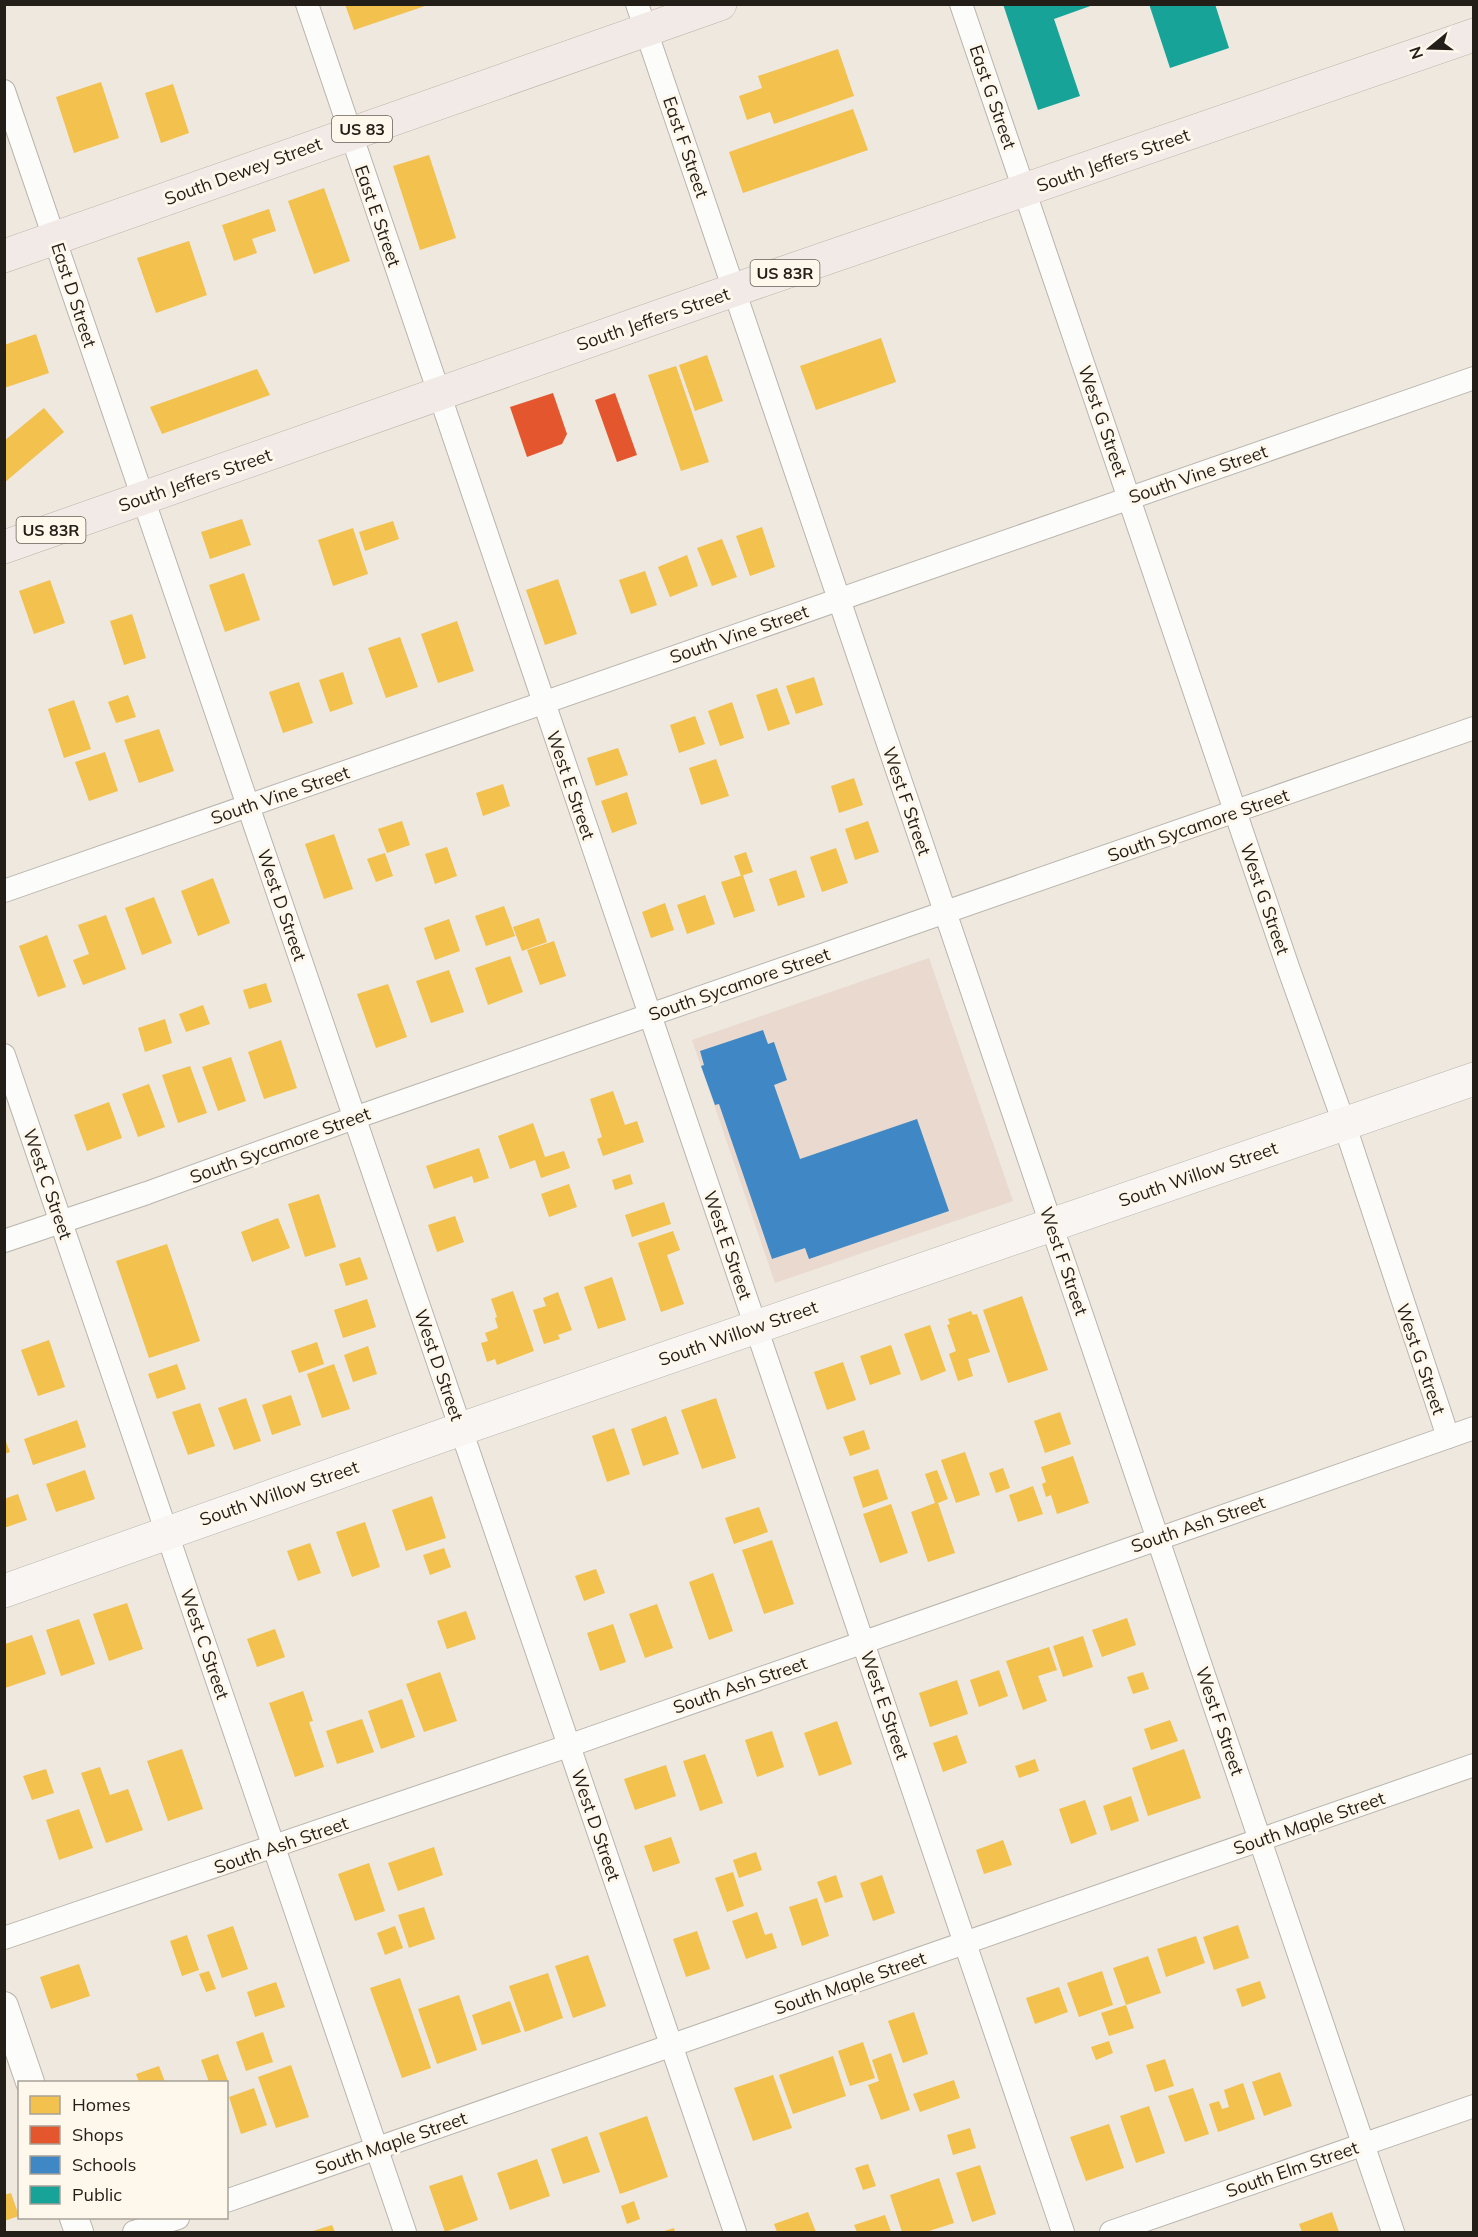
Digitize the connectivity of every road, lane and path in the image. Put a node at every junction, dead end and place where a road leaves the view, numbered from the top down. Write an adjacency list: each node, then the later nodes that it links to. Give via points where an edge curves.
1 (307, 4): 7 (street, East E Street)
2 (720, 4): 4 (highway, South Dewey Street / US 83)
3 (962, 4): 8 (street, East G Street)
4 (641, 17): 7 (highway, South Dewey Street / US 83); 11 (street, East F Street)
5 (1473, 35): 8 (highway, South Jeffers Street / US 83R)
6 (4, 91): 9 (street, East D Street)
7 (350, 133): 9 (highway, South Dewey Street / US 83); 13 (street, East E Street)
8 (1024, 190): 11 (highway, South Jeffers Street / US 83R); 15 (street, West G Street)
9 (55, 238): 10 (highway, South Dewey Street / US 83); 14 (street, East D Street)
10 (4, 256)
11 (734, 291): 13 (highway, South Jeffers Street / US 83R); 17 (street, West F Street)
12 (1473, 378): 15 (street, South Vine Street)
13 (439, 394): 14 (highway, South Jeffers Street / US 83R); 18 (street, West E Street)
14 (144, 498): 16 (highway, South Jeffers Street / US 83R); 20 (street, West D Street)
15 (1130, 498): 17 (street, South Vine Street); 21 (street, West G Street)
16 (4, 547)
17 (839, 600): 18 (street, South Vine Street); 23 (street, West F Street)
18 (543, 703): 20 (street, South Vine Street); 24 (street, West E Street)
19 (1473, 728): 21 (street, South Sycamore Street)
20 (249, 806): 22 (street, South Vine Street); 27 (street, West D Street)
21 (1236, 812): 23 (street, South Sycamore Street); 28 (street, West G Street)
22 (4, 891)
23 (945, 913): 24 (street, South Sycamore Street); 30 (street, West F Street)
24 (649, 1015): 27 (street, South Sycamore Street); 32 (street, West E Street)
25 (4, 1055): 29 (street, West C Street)
26 (1473, 1079): 28 (main road, South Willow Street)
27 (354, 1118): 29 (street, South Sycamore Street); 34 (street, West D Street)
28 (1344, 1123): 30 (main road, South Willow Street); 35 (street, West G Street)
29 (61, 1222): 31 (street, South Sycamore Street); 36 (street, West C Street)
30 (1052, 1225): 32 (main road, South Willow Street); 37 (street, West F Street)
31 (4, 1241)
32 (756, 1327): 34 (main road, South Willow Street); 39 (street, West E Street)
33 (1473, 1428): 35 (street, South Ash Street)
34 (461, 1429): 36 (main road, South Willow Street); 40 (street, West D Street)
35 (1448, 1437): 37 (street, South Ash Street)
36 (167, 1533): 38 (main road, South Willow Street); 43 (street, West C Street)
37 (1158, 1538): 39 (street, South Ash Street); 42 (street, West F Street)
38 (4, 1591)
39 (863, 1642): 40 (street, South Ash Street); 45 (street, West E Street)
40 (568, 1746): 43 (street, South Ash Street); 47 (street, West D Street)
41 (1473, 1765): 42 (street, South Maple Street)
42 (1261, 1840): 45 (street, South Maple Street); 50 (street, West F Street)
43 (273, 1848): 44 (street, South Ash Street); 51 (street, West C Street)
44 (4, 1938)
45 (965, 1943): 47 (street, South Maple Street); 57 (street, West E Street)
46 (4, 2006): 48 (street)
47 (671, 2046): 51 (street, South Maple Street); 56 (street, West D Street)
48 (30, 2081)
49 (1473, 2106): 50 (street, South Elm Street)
50 (1363, 2144): 58 (street, South Elm Street); 59 (street, West F Street)
51 (376, 2149): 52 (street, South Maple Street); 55 (street, West C Street)
52 (228, 2199)
53 (172, 2219): 54 (street)
54 (134, 2232)
55 (405, 2232)
56 (735, 2232)
57 (1063, 2232)
58 (1111, 2232)
59 (1393, 2232)

